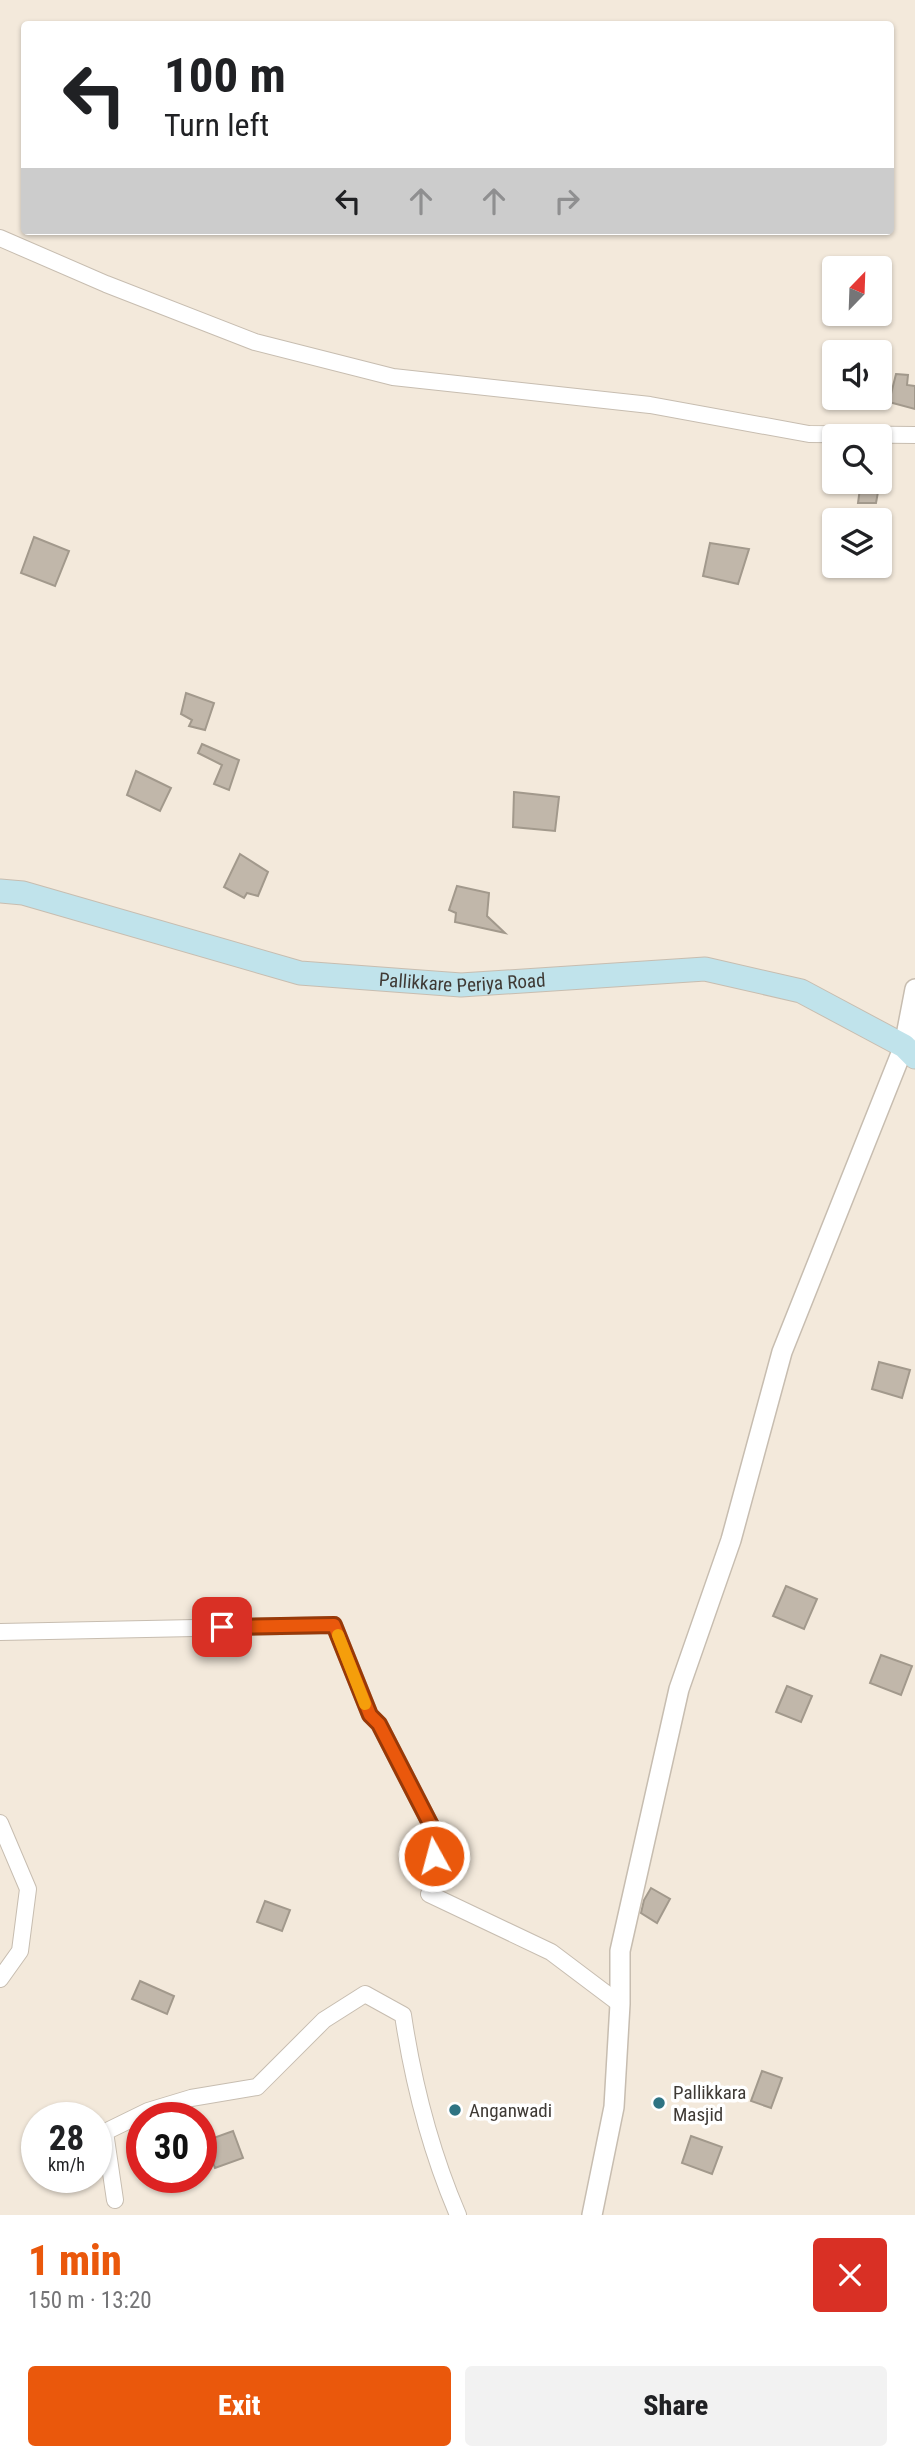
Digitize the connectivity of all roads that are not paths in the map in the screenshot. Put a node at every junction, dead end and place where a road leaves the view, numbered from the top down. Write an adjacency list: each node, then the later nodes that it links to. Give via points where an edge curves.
1 (0, 238): 2 (street, via 255,342 393,377 650,405 809,433)
2 (915, 435)
3 (0, 891): 5 (main road, Pallikkare Periya Road, via 23,893 300,973 461,985 705,969 801,991)
4 (915, 989): 5 (street)
5 (910, 1051): 9 (street, via 782,1352 730,1540 678,1689 620,1951)
6 (0, 1632): 9 (street, via 334,1625 370,1715 379,1724 438,1839 436,1880 429,1894 551,1952)
7 (0, 1823): 8 (street, via 28,1889 20,1951)
8 (0, 1979)
9 (620, 2004): 12 (street, via 614,2107)
10 (115, 2200): 11 (street, via 105,2132 148,2111 191,2098 257,2087 324,2020 365,1994 403,2015 420,2099)
11 (458, 2215)
12 (592, 2215)

